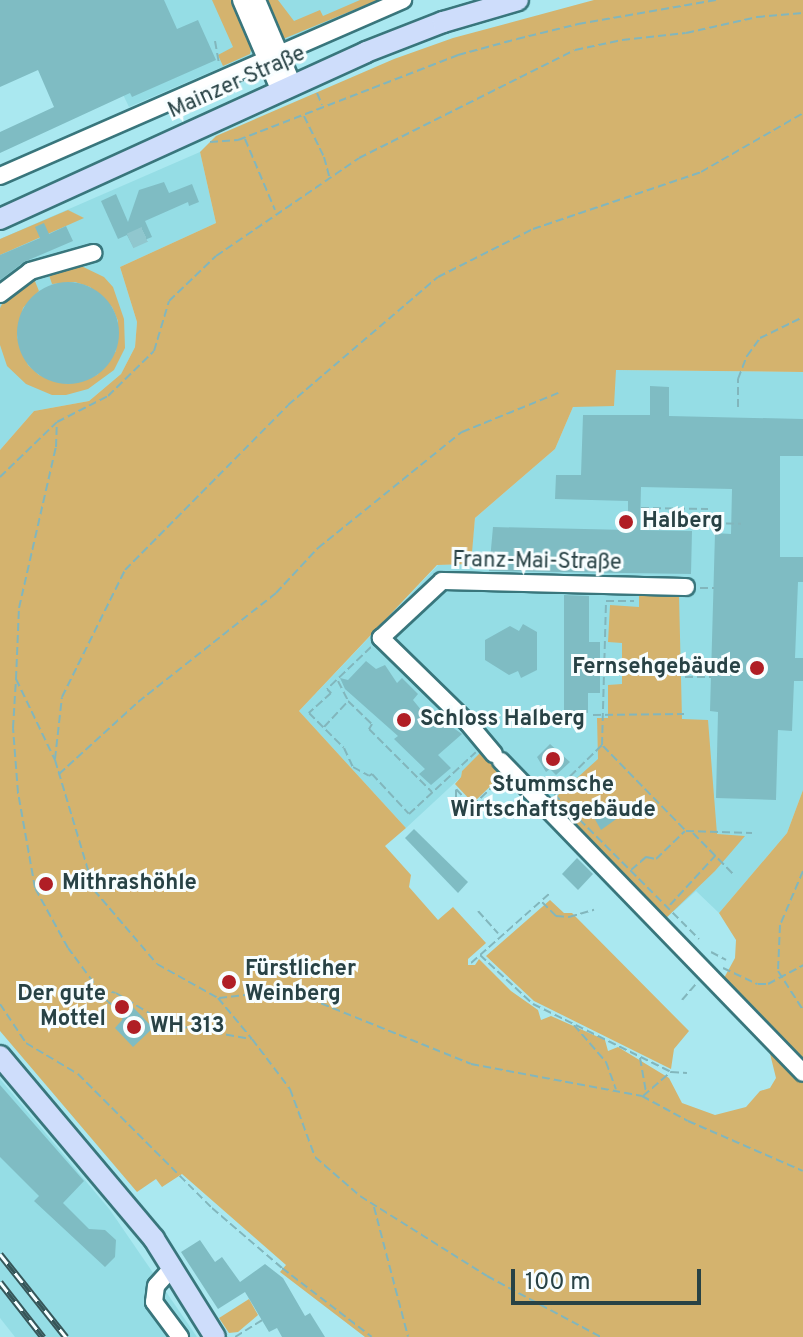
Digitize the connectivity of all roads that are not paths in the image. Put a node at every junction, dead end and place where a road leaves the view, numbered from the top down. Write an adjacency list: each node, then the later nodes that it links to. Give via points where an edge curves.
1 (241, 0): 5 (street)
2 (257, 0): 5 (street)
3 (403, 0): 5 (street, Mainzer Straße)
4 (505, 2): 6 (main road, Mainzer Straße)
5 (272, 55): 6 (street); 7 (street, Mainzer Straße)
6 (286, 86): 8 (main road, Mainzer Straße)
7 (0, 176)
8 (0, 219)
9 (93, 253): 10 (street, via 30,271)
10 (0, 294)
11 (693, 588): 13 (street, Franz-Mai-Straße, via 442,581 381,638 715,970)
12 (0, 1056): 14 (main road)
13 (803, 1073)
14 (173, 1267): 15 (street, via 156,1286 154,1302); 16 (main road)
15 (180, 1337)
16 (215, 1337)

